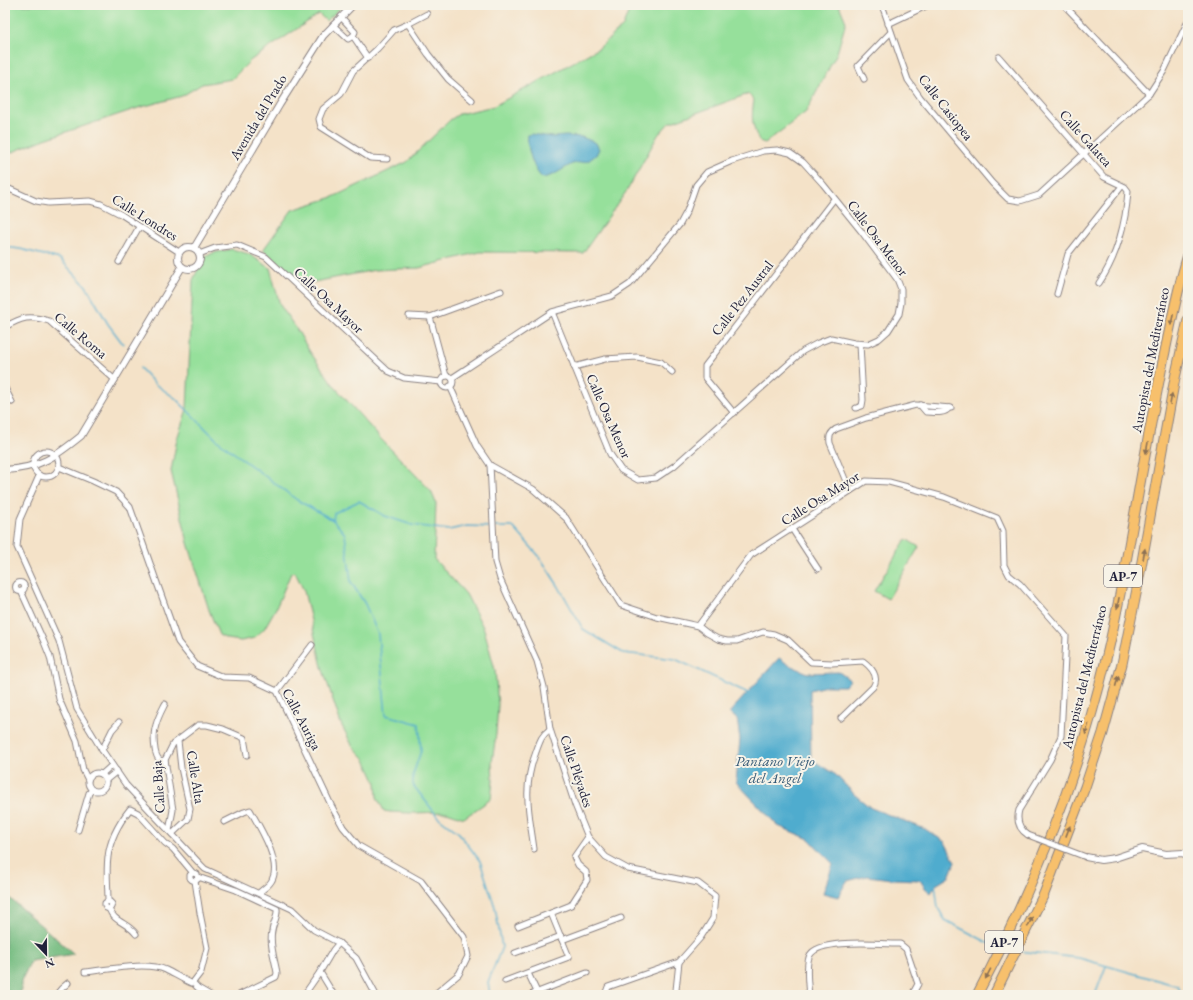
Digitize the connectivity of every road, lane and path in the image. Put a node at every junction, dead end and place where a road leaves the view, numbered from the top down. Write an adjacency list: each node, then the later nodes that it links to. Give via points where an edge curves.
1 (353, 5): 6 (street, Avenida del Prado)
2 (882, 5): 9 (street, Calle Casiopea)
3 (928, 5): 9 (street)
4 (1066, 7): 16 (street)
5 (428, 14): 8 (street)
6 (341, 17): 10 (street, Avenida del Prado); 12 (street, via 355,32)
7 (1188, 21): 16 (street, via 1164,71)
8 (408, 24): 14 (street, via 394,30); 17 (street, via 448,79)
9 (888, 24): 11 (street, Calle Casiopea)
10 (333, 25): 12 (street, via 348,39); 24 (street, Avenida del Prado, via 323,36 280,104)
11 (891, 32): 15 (street, via 858,66); 18 (street, Calle Casiopea, via 908,80 1008,199 1020,201 1039,195)
12 (352, 36): 14 (street)
13 (999, 57): 18 (street, Calle Galatea)
14 (368, 58): 19 (street, via 353,71 341,94 323,109 319,119 321,127 370,158)
15 (864, 79)
16 (1149, 94): 18 (street)
17 (472, 100)
18 (1084, 154): 21 (street, Calle Galatea, via 1104,177)
19 (387, 159)
20 (5, 186): 23 (street, Calle Londres, via 36,201 90,201 101,204)
21 (1122, 186): 30 (street, via 1128,192 1127,207 1108,270); 32 (street, via 1068,254)
22 (834, 199): 33 (street, Calle Osa Menor, via 803,162 790,153 777,150 762,151 732,161 708,172 696,185 680,224 630,284 612,296); 38 (street, Calle Osa Menor, via 897,279 901,289 899,314 888,331 879,339 868,344); 50 (street, Calle Pez Austral, via 704,366 705,378)
23 (139, 227): 25 (street, Calle Londres); 28 (street)
24 (194, 248): 25 (street, via 183,248); 26 (street)
25 (179, 252): 29 (street, via 178,260)
26 (199, 254): 29 (street, via 199,263 196,267); 44 (street, Calle Osa Mayor, via 215,248 236,245 266,257 388,371 404,378)
27 (1188, 255): 116 (highway, Autopista del Mediterráneo / AP-7, one-way to 116, via 1180,280 1160,374 1108,654 1088,725 1071,781 1029,889)
28 (119, 262)
29 (182, 267): 43 (street)
30 (1099, 283)
31 (501, 291): 35 (street)
32 (1057, 294)
33 (552, 312): 39 (street, Calle Osa Menor); 42 (street, Calle Osa Menor)
34 (409, 316): 35 (street)
35 (430, 317): 41 (street)
36 (1188, 320): 117 (highway, Autopista del Mediterráneo / AP-7, one-way to 36, via 1044,894 1085,788 1103,733 1122,664)
37 (5, 327): 43 (street, Calle Roma, via 21,318 36,317 49,321)
38 (860, 344): 48 (street, via 863,400 862,406); 50 (street, Calle Osa Menor, via 831,338 813,345)
39 (574, 367): 40 (street, via 605,359 637,357 661,362); 50 (street, Calle Osa Menor, via 610,454 620,470 638,480 656,478 674,466)
40 (672, 372)
41 (446, 376): 42 (street); 44 (street)
42 (452, 378): 45 (street)
43 (115, 380): 51 (street, via 81,436)
44 (441, 382): 45 (street, via 445,388)
45 (450, 386): 52 (street, via 477,446)
46 (5, 388): 47 (street)
47 (12, 402)
48 (856, 408)
49 (950, 408): 57 (street, via 920,405 866,418 832,432 829,436 830,443)
50 (734, 413)
51 (56, 456): 53 (street); 53 (street, via 49,451 40,452 34,457); 54 (street)
52 (490, 465): 61 (street, via 533,489 566,518 620,605); 67 (street, Calle Pléyades, via 495,562 500,579 537,661 544,687)
53 (32, 466): 55 (street); 56 (street)
54 (59, 467): 56 (street, via 55,474 47,478); 63 (street, Calle Auriga, via 116,492 130,507 178,642 197,666 223,677 249,678)
55 (5, 470)
56 (39, 476): 69 (street, via 20,519 17,547 59,641 77,709)
57 (850, 491): 58 (street, Calle Osa Mayor); 83 (street, Calle Osa Mayor, bridge, via 866,481 889,482 944,497 997,518 1003,531 1004,564 1009,575 1066,636 1061,736 1017,816 1020,827 1028,835)
58 (792, 529): 59 (street); 61 (street, Calle Osa Mayor, via 751,555)
59 (818, 568)
60 (21, 591): 75 (street, via 50,657 59,699 77,741 83,770)
61 (698, 626): 65 (street, via 718,639 727,641 737,641 762,632 774,634 788,640 811,662 863,661 876,676 876,683)
62 (312, 645): 63 (street)
63 (277, 691): 110 (street, Calle Auriga, via 343,827 359,846 420,881 464,936 468,956 459,974)
64 (165, 704): 71 (street, via 155,727 154,744 158,760)
65 (841, 718)
66 (119, 722): 69 (street)
67 (550, 730): 81 (street, Calle Pléyades); 82 (street, via 543,734 528,776 527,800)
68 (178, 741): 70 (street, Calle Baja, via 198,725 207,725 244,738); 71 (street, Calle Baja, via 173,744); 80 (street, Calle Alta, via 190,808 188,819)
69 (102, 750): 72 (street)
70 (247, 755)
71 (165, 760): 80 (street, Calle Baja, via 173,810)
72 (112, 765): 73 (street); 74 (street)
73 (117, 771): 76 (street); 80 (street, via 126,785)
74 (102, 774): 75 (street, via 92,774); 76 (street)
75 (88, 780): 77 (street)
76 (106, 780): 77 (street, via 102,790)
77 (92, 790): 79 (street)
78 (224, 822): 87 (street, via 250,810 265,838 276,870 272,881)
79 (78, 830)
80 (170, 832): 85 (street)
81 (588, 837): 88 (street, via 574,857 586,872 587,880 571,905); 95 (street, Calle Pléyades, via 606,857 628,869 698,883 715,896 713,918 701,937)
82 (534, 849)
83 (1086, 857): 84 (street, via 1101,860 1142,849 1166,854 1183,853)
84 (1188, 857)
85 (203, 867): 86 (street); 87 (street)
86 (196, 876): 91 (street, via 138,813 130,809 119,823 111,841 108,856 108,901 104,905 111,915); 102 (street, via 207,948 201,972); 106 (street, via 236,890 277,909 272,931 276,977)
87 (259, 893): 93 (street, via 292,909 314,930)
88 (552, 913): 90 (street); 92 (street)
89 (621, 918): 92 (street)
90 (518, 926)
91 (136, 934)
92 (562, 938): 94 (street); 98 (street, via 570,958)
93 (339, 943): 97 (street); 109 (street, via 356,958)
94 (515, 953)
95 (679, 962): 112 (street, via 608,987); 113 (street, via 676,990)
96 (85, 972): 102 (street, via 130,966 159,968)
97 (320, 972): 107 (street); 108 (street)
98 (528, 973): 100 (street); 103 (street)
99 (587, 973): 103 (street)
100 (505, 981)
101 (68, 983): 104 (street)
102 (193, 983): 105 (street)
103 (537, 992): 111 (street)
104 (56, 995)
105 (210, 995)
106 (239, 995)
107 (304, 995)
108 (334, 995)
109 (376, 995)
110 (434, 995)
111 (530, 995)
112 (605, 995)
113 (679, 995)
114 (809, 995): 115 (street, via 810,955 817,948 842,943 900,944 906,949 918,984)
115 (912, 995)
116 (977, 995)
117 (994, 995)

